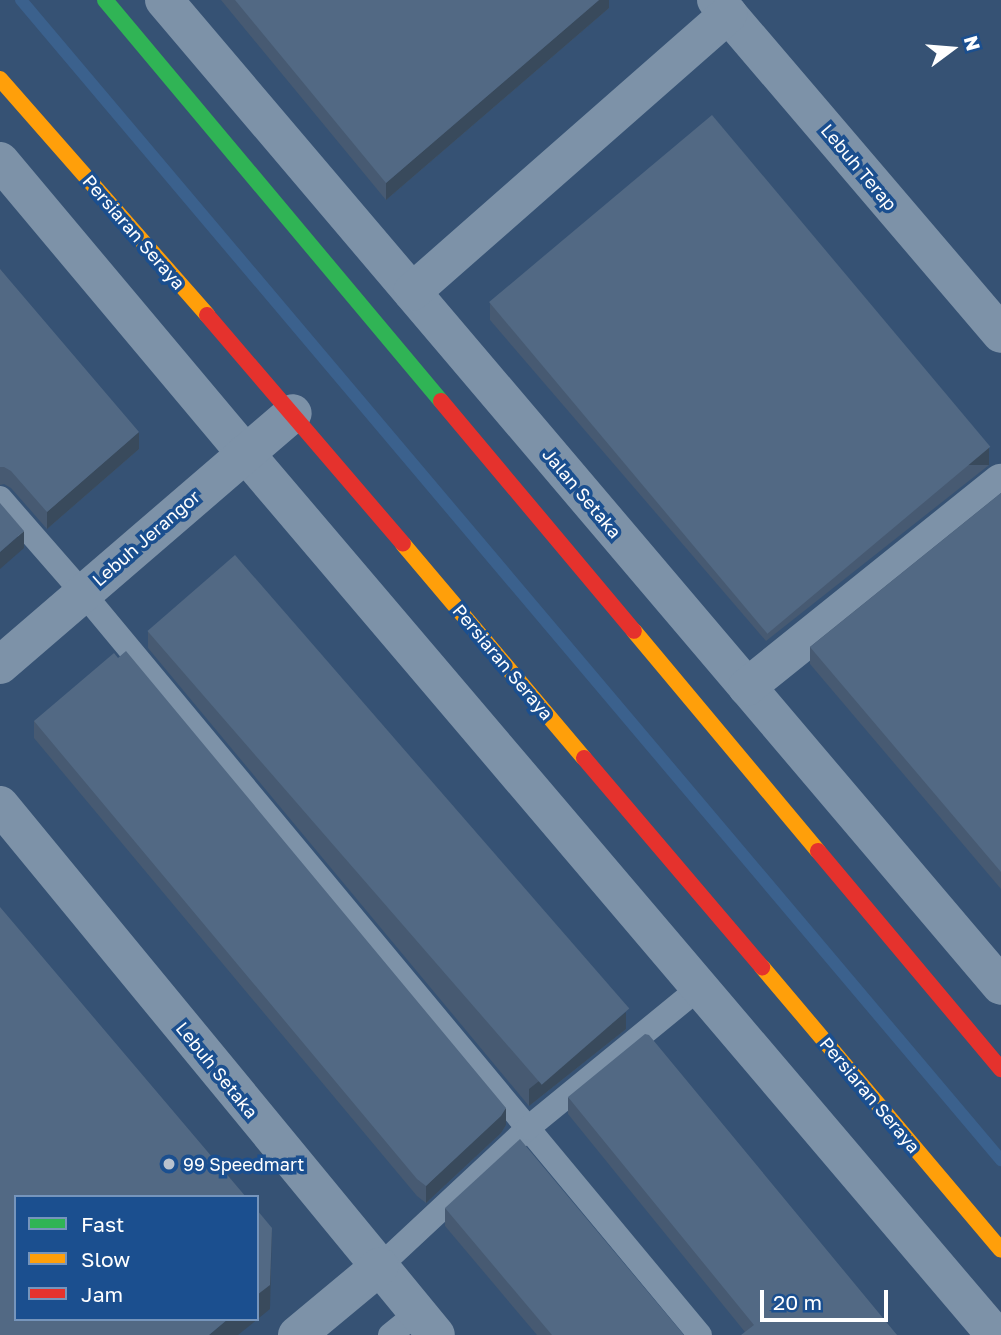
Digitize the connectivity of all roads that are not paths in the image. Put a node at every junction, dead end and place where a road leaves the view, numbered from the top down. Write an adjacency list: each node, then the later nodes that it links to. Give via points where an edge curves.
1 (105, 0): 18 (main road)
2 (164, 0): 6 (street, Jalan Setaka)
3 (722, 7): 6 (street); 7 (street, Lebuh Terap)
4 (0, 79): 8 (main road, Persiaran Seraya)
5 (0, 161): 9 (street)
6 (412, 292): 14 (street, Jalan Setaka)
7 (1001, 334)
8 (293, 413): 9 (street, Lebuh Jerangor); 20 (main road, Persiaran Seraya)
9 (244, 453): 12 (street, Lebuh Jerangor); 17 (street)
10 (1001, 482): 14 (street)
11 (0, 498): 12 (lane)
12 (83, 593): 13 (street, Lebuh Jerangor); 19 (lane)
13 (0, 665)
14 (747, 687): 16 (street, Jalan Setaka)
15 (0, 805): 21 (street, Lebuh Setaka)
16 (1001, 986)
17 (699, 988): 19 (lane); 25 (street)
18 (1001, 1069)
19 (528, 1128): 21 (lane); 24 (lane)
20 (1001, 1250)
21 (379, 1268): 22 (street, Lebuh Setaka); 23 (street)
22 (415, 1328)
23 (297, 1335)
24 (700, 1335)
25 (995, 1335)

